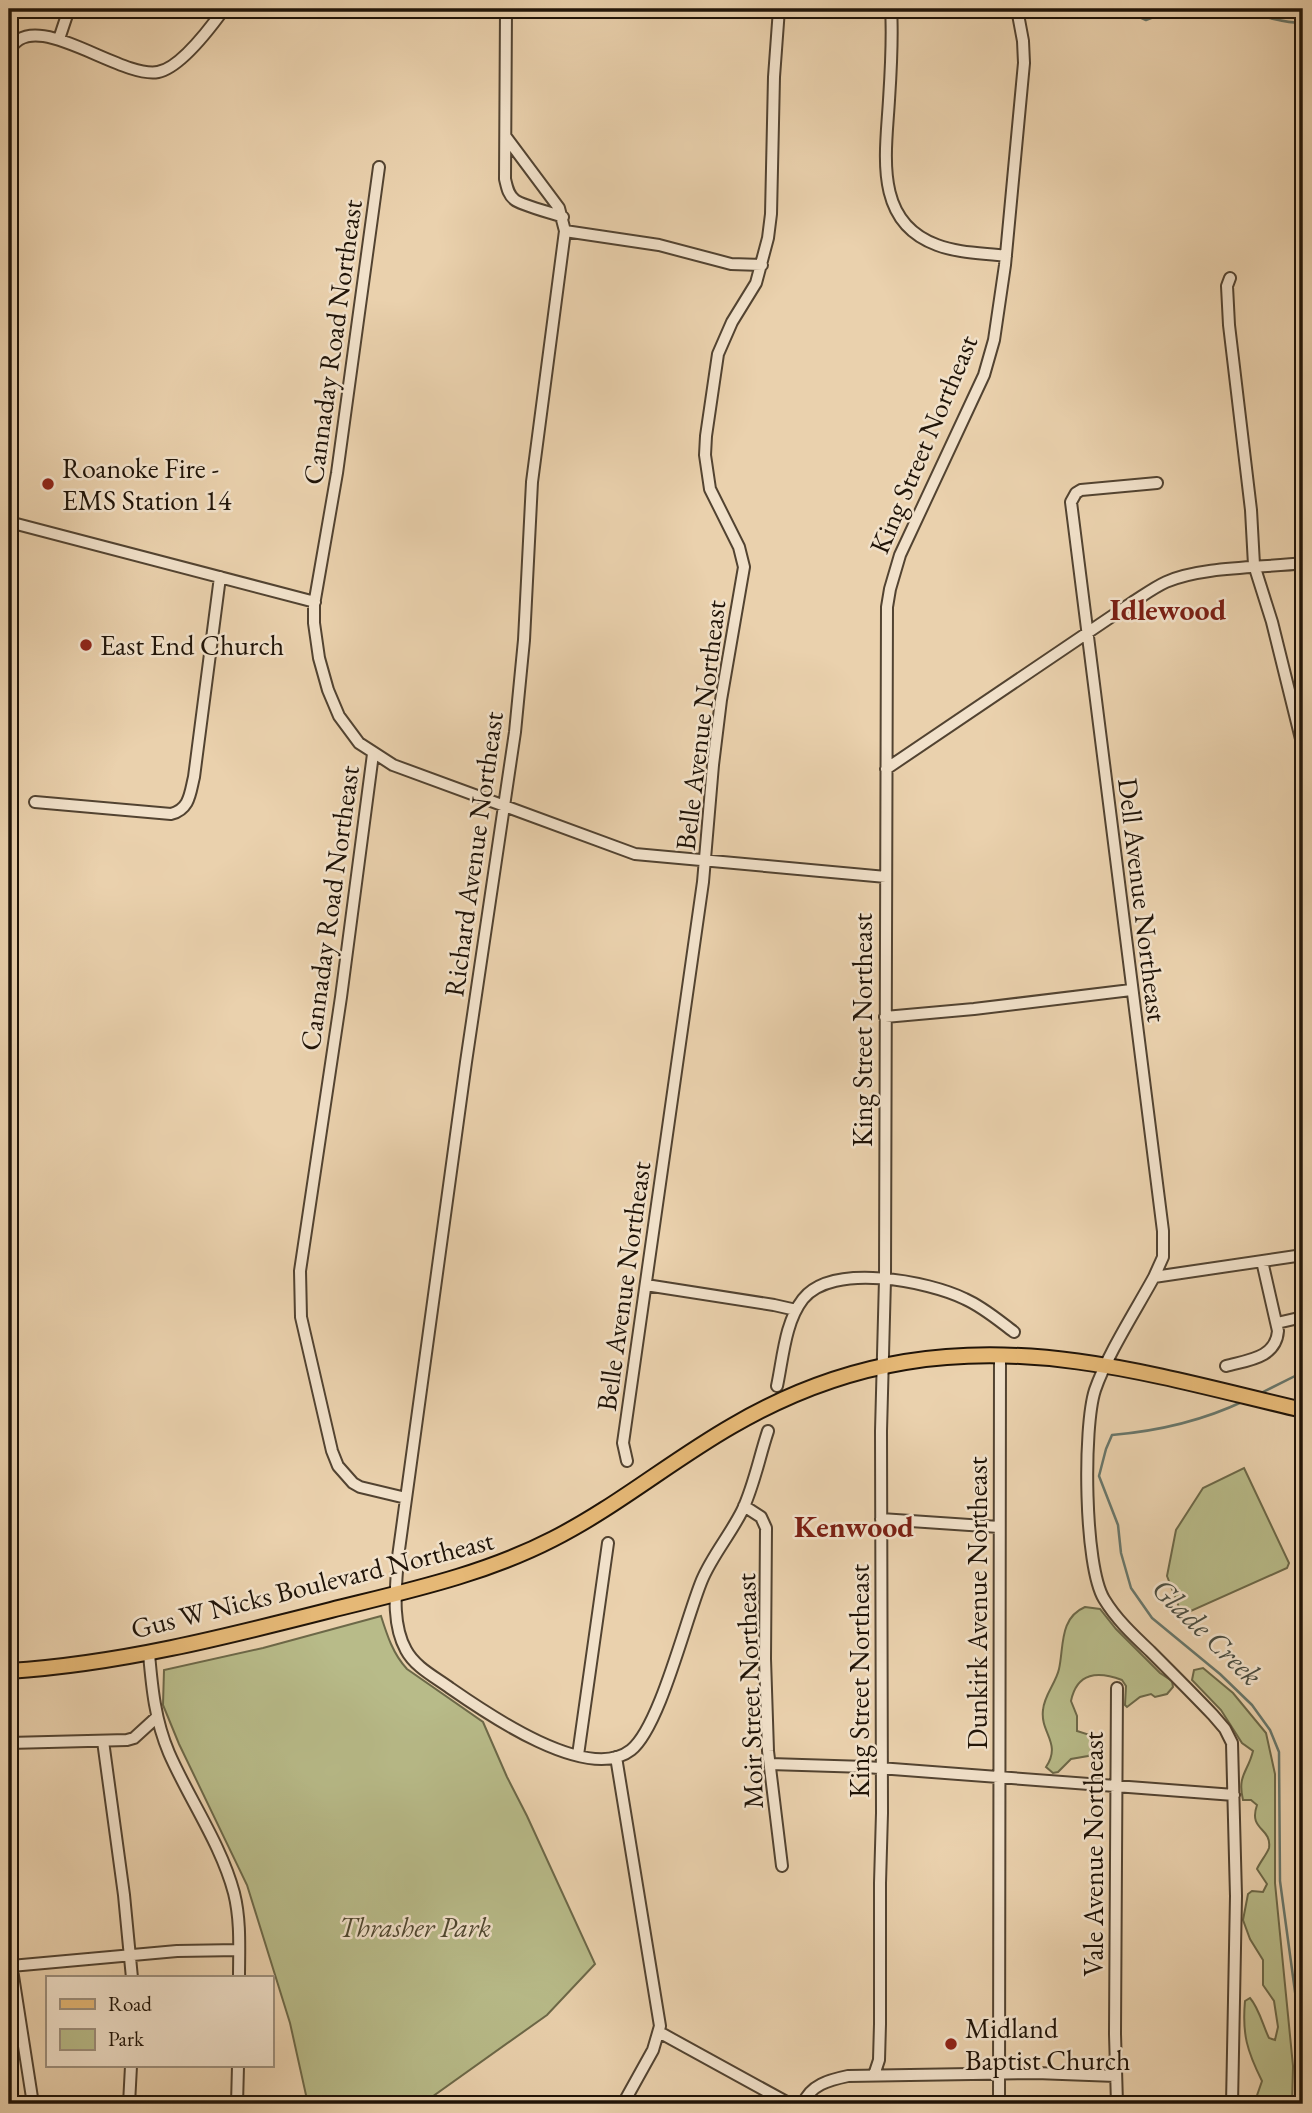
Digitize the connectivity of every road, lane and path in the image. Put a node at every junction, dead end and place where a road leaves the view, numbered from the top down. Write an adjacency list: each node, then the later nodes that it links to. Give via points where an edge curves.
1 (69, 9): 7 (street)
2 (224, 9): 7 (street, via 176,62 160,72 132,70)
3 (506, 9): 9 (street)
4 (779, 9): 14 (street, Belle Avenue Northeast, via 771,214)
5 (891, 9): 13 (street, via 885,169 892,201 909,228 935,244)
6 (1020, 10): 13 (street, King Street Northeast, via 1024,63)
7 (59, 39): 8 (street, via 29,35 15,42)
8 (9, 52)
9 (506, 136): 11 (street, Richard Avenue Northeast); 11 (street, via 505,179 510,195)
10 (379, 167): 21 (street, Cannaday Road Northeast)
11 (563, 218): 12 (street, Richard Avenue Northeast)
12 (565, 231): 14 (street, via 659,245 730,264); 27 (street, Richard Avenue Northeast, via 535,455 520,686)
13 (1006, 256): 25 (street, King Street Northeast, via 988,364 904,547 890,589)
14 (762, 265): 28 (street, Belle Avenue Northeast, via 718,354 706,436 710,489 744,567 721,700)
15 (1230, 278): 19 (street, via 1229,325)
16 (1157, 483): 22 (street, Dell Avenue Northeast, via 1081,490 1071,502)
17 (9, 522): 20 (street)
18 (1303, 563): 19 (street)
19 (1255, 568): 22 (street, via 1168,581); 23 (street)
20 (220, 577): 21 (street); 26 (street, via 187,804 177,813 154,813)
21 (315, 602): 24 (street, Cannaday Road Northeast, via 315,640 332,702 351,733)
22 (1088, 633): 25 (street); 30 (street, Dell Avenue Northeast)
23 (1302, 741)
24 (373, 754): 27 (street); 49 (street, Cannaday Road Northeast, via 299,1297 309,1357 338,1466 360,1487)
25 (886, 769): 29 (street, King Street Northeast)
26 (35, 802)
27 (504, 806): 28 (street, via 622,851); 49 (street, Richard Avenue Northeast)
28 (706, 860): 29 (street); 36 (street, Belle Avenue Northeast)
29 (886, 877): 31 (street, King Street Northeast)
30 (1131, 990): 31 (street); 34 (street, Dell Avenue Northeast, via 1164,1246)
31 (885, 1017): 35 (street, King Street Northeast)
32 (1303, 1255): 33 (street)
33 (1262, 1261): 34 (street); 39 (street)
34 (1154, 1277): 42 (street, Dell Avenue Northeast)
35 (885, 1279): 37 (street, via 824,1283 809,1292); 40 (street, via 952,1293); 44 (street, King Street Northeast)
36 (646, 1285): 37 (street); 48 (street, Belle Avenue Northeast, via 622,1443)
37 (796, 1310): 45 (street)
38 (1303, 1317): 39 (street)
39 (1276, 1323): 43 (street, via 1278,1339 1271,1350)
40 (1014, 1332)
41 (1000, 1354): 42 (main road, Gus W Nicks Boulevard Northeast); 44 (main road, Gus W Nicks Boulevard Northeast, via 929,1358); 52 (street, Dunkirk Avenue Northeast)
42 (1107, 1365): 46 (main road, Gus W Nicks Boulevard Northeast); 67 (street, via 1090,1414 1088,1525 1098,1586 1119,1619 1225,1729 1232,1743)
43 (1226, 1366)
44 (882, 1367): 51 (street, King Street Northeast); 54 (main road, Gus W Nicks Boulevard Northeast, via 807,1390 750,1416 588,1520 529,1551)
45 (777, 1385)
46 (1303, 1410)
47 (768, 1431): 50 (street)
48 (627, 1461)
49 (406, 1498): 54 (street, Richard Avenue Northeast)
50 (744, 1506): 62 (street, via 702,1581 654,1716 638,1744); 63 (street, Moir Street Northeast, via 766,1528)
51 (881, 1519): 52 (street); 64 (street, King Street Northeast)
52 (999, 1527): 65 (street, Dunkirk Avenue Northeast)
53 (608, 1543): 61 (street)
54 (396, 1594): 55 (main road, Gus W Nicks Boulevard Northeast); 61 (street, Richard Avenue Northeast, via 402,1643 422,1668 494,1719)
55 (149, 1654): 56 (main road, Gus W Nicks Boulevard Northeast); 58 (street)
56 (9, 1671)
57 (1117, 1688): 66 (street, Vale Avenue Northeast)
58 (157, 1717): 59 (street, via 134,1738); 70 (street, via 229,1878 238,1912)
59 (103, 1741): 60 (street); 71 (street)
60 (9, 1743)
61 (578, 1755): 62 (street, Richard Avenue Northeast)
62 (616, 1757): 75 (street)
63 (770, 1764): 64 (street); 68 (street, Moir Street Northeast)
64 (882, 1769): 65 (street); 79 (street, King Street Northeast, via 880,2024)
65 (1000, 1778): 66 (street); 78 (street, Dunkirk Avenue Northeast)
66 (1117, 1787): 67 (street); 80 (street, Vale Avenue Northeast)
67 (1234, 1795): 89 (street)
68 (782, 1866)
69 (9, 1950): 72 (street)
70 (239, 1950): 71 (street); 74 (street)
71 (130, 1955): 72 (street); 73 (street)
72 (11, 1966): 81 (street)
73 (132, 1976)
74 (239, 1976)
75 (659, 2032): 84 (street); 85 (street)
76 (131, 2068): 82 (street)
77 (238, 2068): 83 (street)
78 (999, 2074): 79 (street); 80 (street); 87 (street, Dunkirk Avenue Northeast)
79 (874, 2075): 86 (street, via 825,2082 810,2092)
80 (1116, 2076): 88 (street, Vale Avenue Northeast)
81 (33, 2104)
82 (129, 2104)
83 (237, 2104)
84 (623, 2104)
85 (790, 2104)
86 (803, 2104)
87 (999, 2104)
88 (1117, 2104)
89 (1232, 2104)

